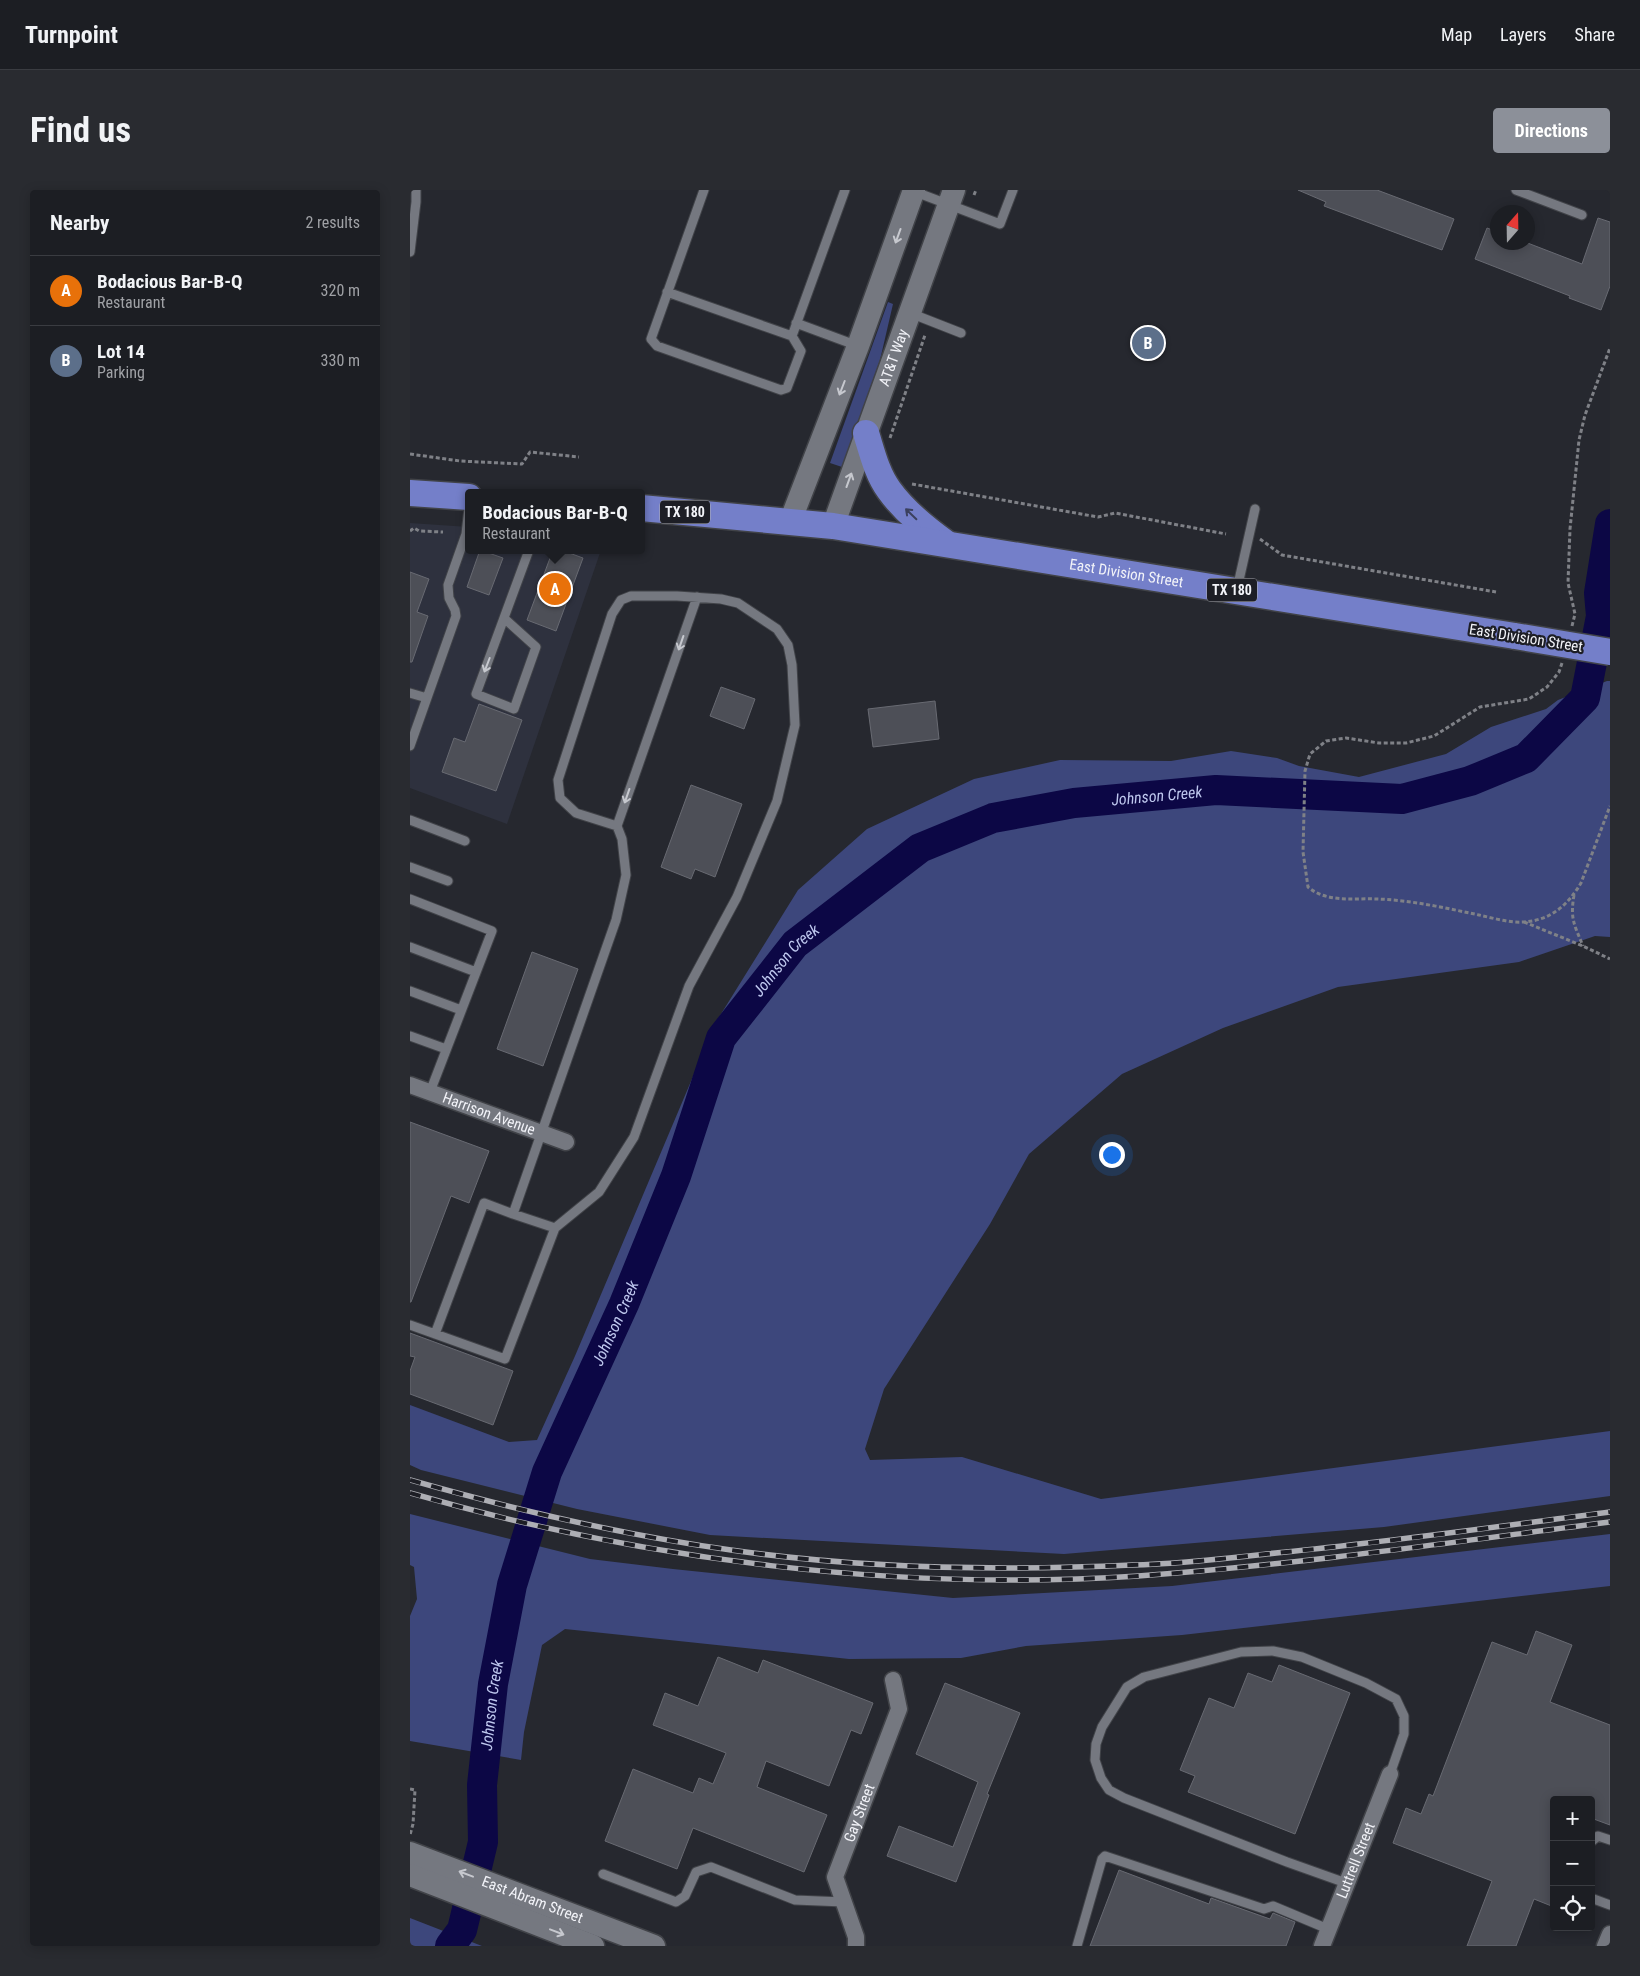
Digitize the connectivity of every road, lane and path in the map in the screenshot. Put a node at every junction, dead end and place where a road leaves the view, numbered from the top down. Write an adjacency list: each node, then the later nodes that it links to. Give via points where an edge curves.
1 (416, 190): 11 (lane)
2 (704, 190): 12 (lane)
3 (845, 190): 14 (lane)
4 (976, 190): 9 (path)
5 (1013, 190): 9 (lane, via 1000,224)
6 (1516, 190): 8 (lane)
7 (912, 191): 9 (lane); 18 (main road, one-way to 18)
8 (1535, 193): 10 (lane)
9 (959, 197): 13 (main road, AT&T Way)
10 (1582, 215)
11 (410, 252)
12 (667, 292): 17 (lane); 17 (lane, via 651,337 655,345 781,390 787,388 801,351)
13 (910, 313): 15 (lane); 20 (main road, AT&T Way)
14 (796, 323): 17 (lane); 18 (lane)
15 (961, 333)
16 (924, 334): 20 (path)
17 (792, 336)
18 (858, 346): 28 (main road, one-way to 28)
19 (1610, 348): 41 (path, via 1579,440 1570,529 1568,583 1575,614)
20 (877, 438): 29 (main road, AT&T Way, one-way to 20); 35 (main road, one-way to 20, via 924,527 888,489 876,465)
21 (410, 454): 22 (path, via 460,461 522,464 530,452)
22 (579, 457)
23 (907, 481): 32 (path, via 916,486 1098,517 1115,514)
24 (410, 493): 25 (main road)
25 (465, 497)
26 (645, 508): 28 (main road, East Division Street / TX 180)
27 (1255, 509): 37 (lane)
28 (790, 522): 29 (main road, East Division Street / TX 180)
29 (833, 526): 35 (main road, East Division Street / TX 180)
30 (410, 531): 31 (path, via 414,528)
31 (443, 532)
32 (1226, 534)
33 (465, 537): 45 (lane, via 448,585 448,598 456,616)
34 (1260, 539): 38 (path, via 1282,555)
35 (948, 544): 37 (main road, East Division Street / TX 180)
36 (528, 554): 40 (lane)
37 (1236, 591): 42 (main road, East Division Street / TX 180, bridge)
38 (1496, 592)
39 (697, 597): 49 (lane, one-way to 49); 49 (lane, via 630,596 621,600 612,614 558,780 560,798 576,813); 69 (lane, via 738,603 777,628 788,645 794,725 777,802 736,897 689,986 634,1137 599,1192)
40 (505, 619): 40 (lane, one-way to 40, via 476,694 514,709 536,647)
41 (1570, 631)
42 (1610, 652)
43 (1564, 656): 55 (path, via 1559,672 1547,688 1529,699 1480,707 1434,736 1406,743 1346,738 1326,741 1310,754 1305,771 1303,852 1308,886 1316,893 1328,898 1395,900)
44 (410, 693): 45 (lane)
45 (427, 698): 46 (lane)
46 (410, 746)
47 (1610, 806): 53 (path)
48 (410, 820): 50 (lane)
49 (617, 826): 66 (lane, via 622,839 626,875 616,920)
50 (465, 840)
51 (410, 867): 52 (lane)
52 (448, 882)
53 (1574, 895): 55 (path, via 1553,914); 56 (path, via 1571,912)
54 (410, 899): 59 (lane, via 492,931)
55 (1523, 922): 56 (path)
56 (1583, 946): 58 (path)
57 (410, 947): 59 (lane)
58 (1610, 959)
59 (476, 972): 61 (lane)
60 (410, 991): 61 (lane)
61 (462, 1010): 63 (lane)
62 (410, 1036): 63 (lane)
63 (446, 1049): 65 (lane)
64 (410, 1085): 65 (street, Harrison Avenue)
65 (430, 1092): 66 (street, Harrison Avenue)
66 (542, 1133): 67 (street, Harrison Avenue); 68 (lane)
67 (566, 1142)
68 (513, 1214): 69 (lane); 71 (lane, via 484,1203)
69 (554, 1228): 71 (lane, via 505,1359)
70 (410, 1325): 71 (lane)
71 (435, 1334)
72 (893, 1680): 83 (street, Gay Street, via 899,1709 835,1877)
73 (1390, 1774): 81 (street, Luttrell Street); 81 (lane, via 1404,1734 1404,1716 1396,1699 1366,1683 1302,1658 1273,1651 1241,1652 1144,1676 1128,1687 1102,1727 1095,1760 1109,1790)
74 (410, 1790): 75 (path, via 415,1790 414,1824)
75 (410, 1835)
76 (1610, 1840): 77 (lane, via 1598,1836)
77 (1592, 1841)
78 (410, 1853): 85 (main road, East Abram Street, one-way to 78)
79 (603, 1874): 83 (lane, via 676,1902 684,1896 696,1872 712,1866 795,1900)
80 (410, 1875): 85 (main road, East Abram Street)
81 (1346, 1883): 86 (street, Luttrell Street)
82 (1595, 1899): 84 (lane)
83 (844, 1902): 91 (street, Gay Street, via 856,1936)
84 (1610, 1905)
85 (524, 1908): 88 (main road, East Abram Street); 89 (main road, East Abram Street, one-way to 89)
86 (1328, 1929): 92 (lane, via 1273,1906 1264,1909 1105,1856); 93 (street, Luttrell Street)
87 (1610, 1934): 94 (street)
88 (622, 1940): 90 (main road, East Abram Street)
89 (593, 1946)
90 (654, 1946)
91 (856, 1946)
92 (1077, 1946)
93 (1322, 1946)
94 (1605, 1946)

